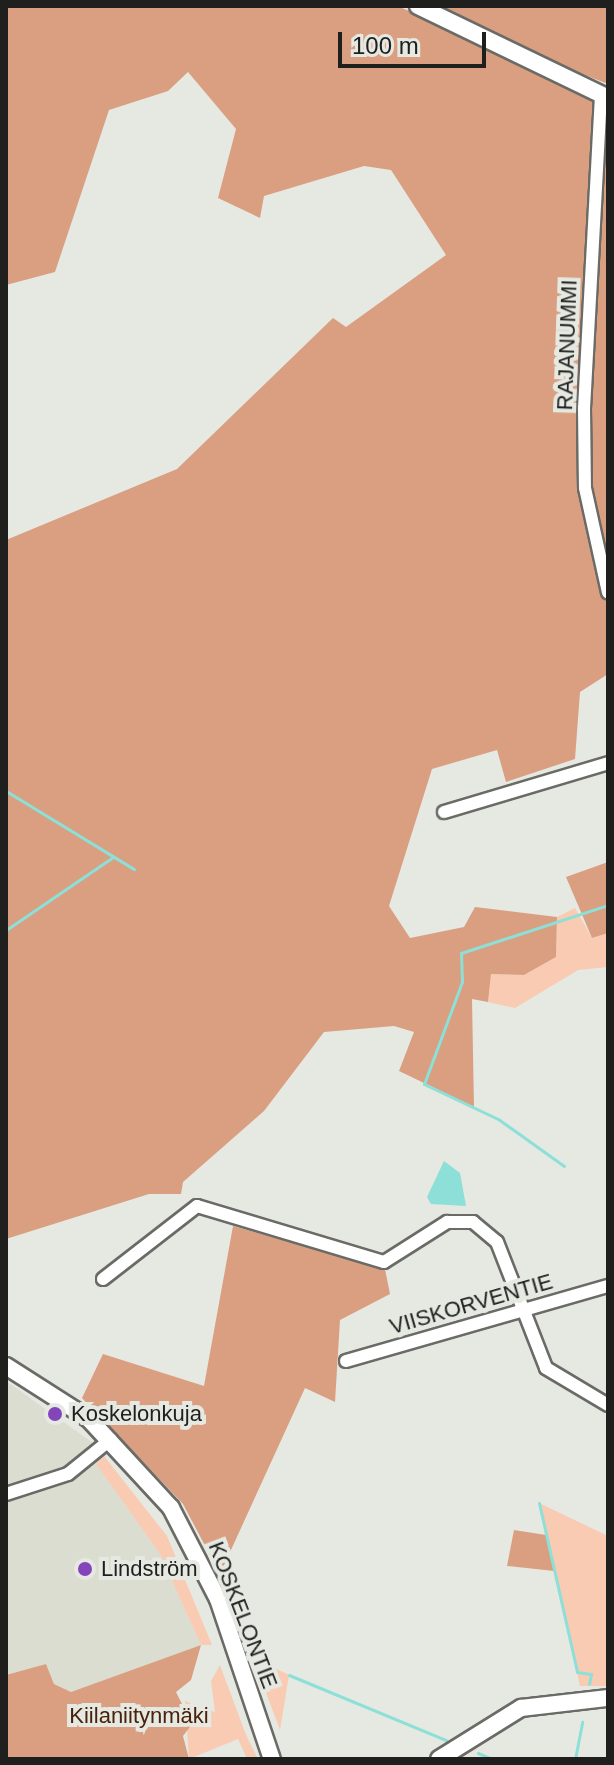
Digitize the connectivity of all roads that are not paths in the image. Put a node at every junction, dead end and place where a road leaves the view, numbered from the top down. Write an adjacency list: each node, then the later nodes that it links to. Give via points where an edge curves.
1 (418, 6): 2 (main road)
2 (604, 96): 3 (street, RAJANUMMI, via 584,408 589,518)
3 (608, 593)
4 (608, 763): 5 (street)
5 (444, 812)
6 (103, 1279): 8 (street, via 196,1206 384,1262 454,1220 482,1226 497,1242)
7 (608, 1286): 8 (street, VIISKORVENTIE)
8 (522, 1310): 9 (street, VIISKORVENTIE); 11 (street, via 546,1368)
9 (346, 1361)
10 (6, 1366): 12 (main road, KOSKELONTIE)
11 (608, 1405)
12 (111, 1439): 13 (street, via 68,1474); 15 (main road, KOSKELONTIE, via 188,1536)
13 (6, 1494)
14 (608, 1698): 18 (main road, via 521,1708)
15 (262, 1722): 16 (main road, KOSKELONTIE); 17 (main road, KOSKELONTIE)
16 (272, 1759)
17 (283, 1759)
18 (439, 1759)

